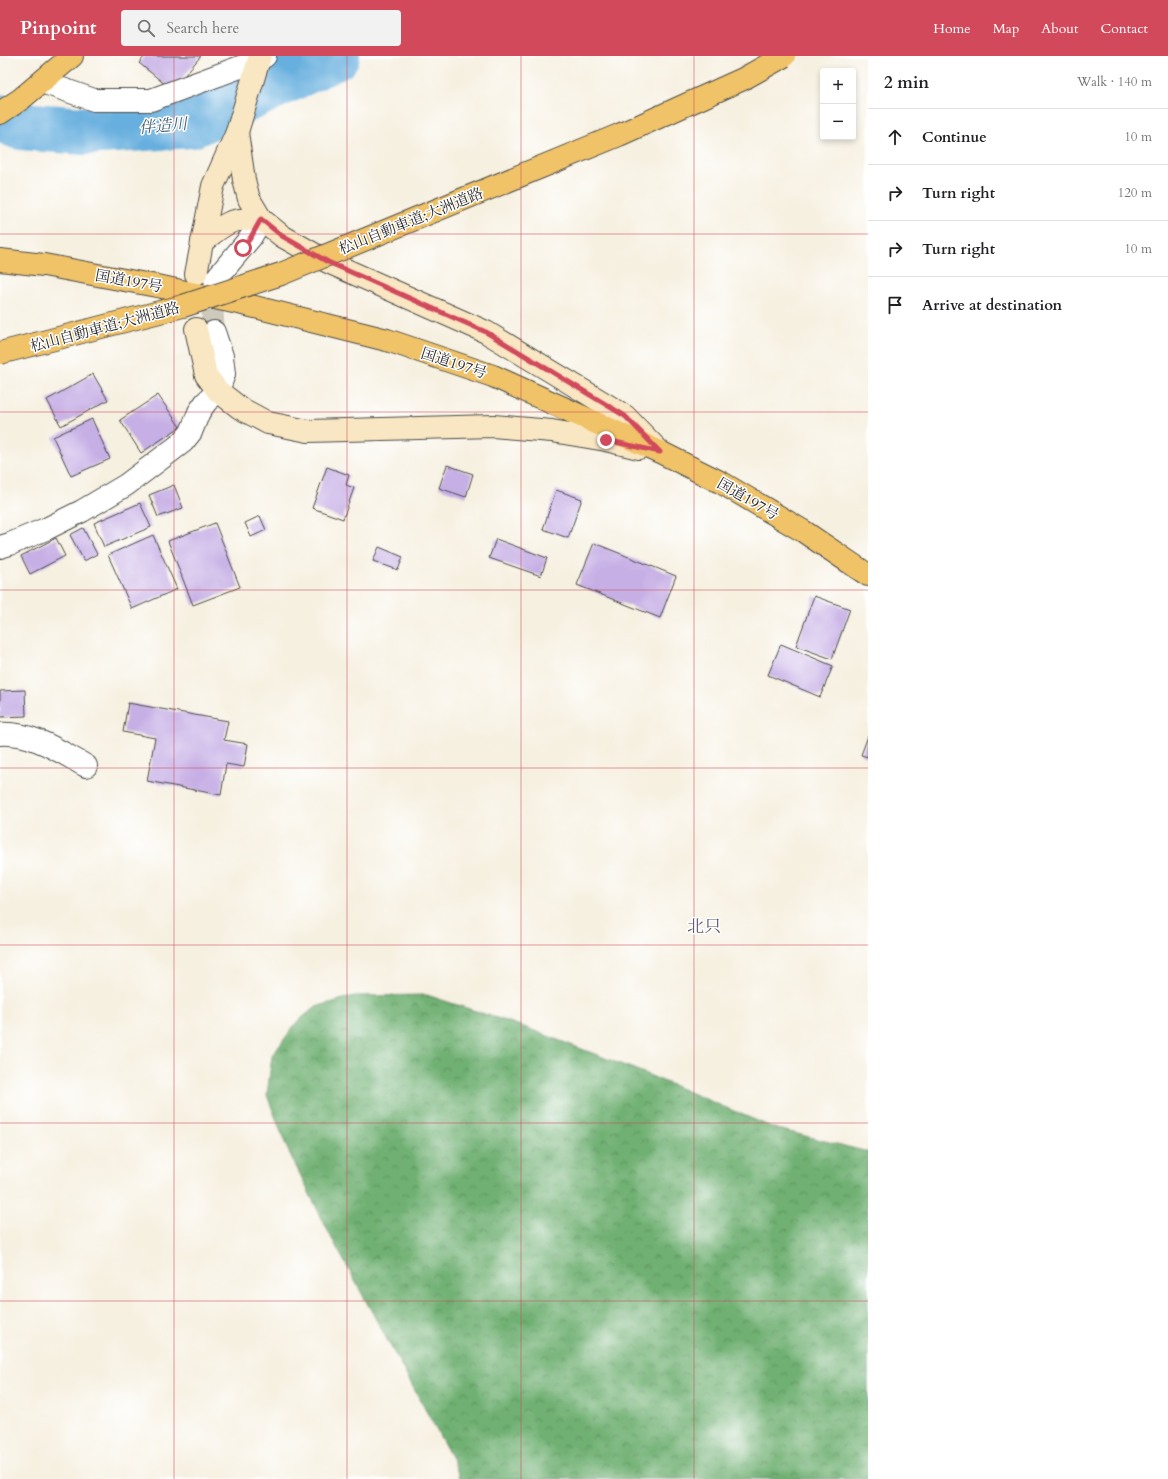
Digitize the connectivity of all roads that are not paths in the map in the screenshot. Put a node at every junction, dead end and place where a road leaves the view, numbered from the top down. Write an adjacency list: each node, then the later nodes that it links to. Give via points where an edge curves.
1 (72, 56): 4 (highway)
2 (784, 56): 11 (highway, 松山自動車道;大洲道路, bridge, via 744,79 619,135 281,274 183,306)
3 (260, 61): 4 (street, via 151,100 94,100); 6 (street, via 237,132)
4 (42, 82): 5 (highway)
5 (0, 112)
6 (231, 163): 7 (street, via 244,180 249,199); 8 (street, via 213,186)
7 (261, 219): 8 (street, via 234,220); 8 (street, via 251,237 206,277); 13 (street, via 282,236 328,262 486,332 625,416)
8 (202, 242)
9 (0, 260): 13 (highway, 国道197号, via 44,265 170,288 387,340 493,376)
10 (205, 330): 12 (street, via 206,375)
11 (0, 353)
12 (218, 391): 13 (street, via 240,408 268,423 308,431 493,426 559,432); 14 (street, via 199,412 191,432 183,442 147,470 82,511)
13 (660, 452): 15 (highway, 国道197号, via 722,483 797,527)
14 (0, 547)
15 (868, 575)
16 (0, 734): 17 (street, via 34,738)
17 (86, 766)

